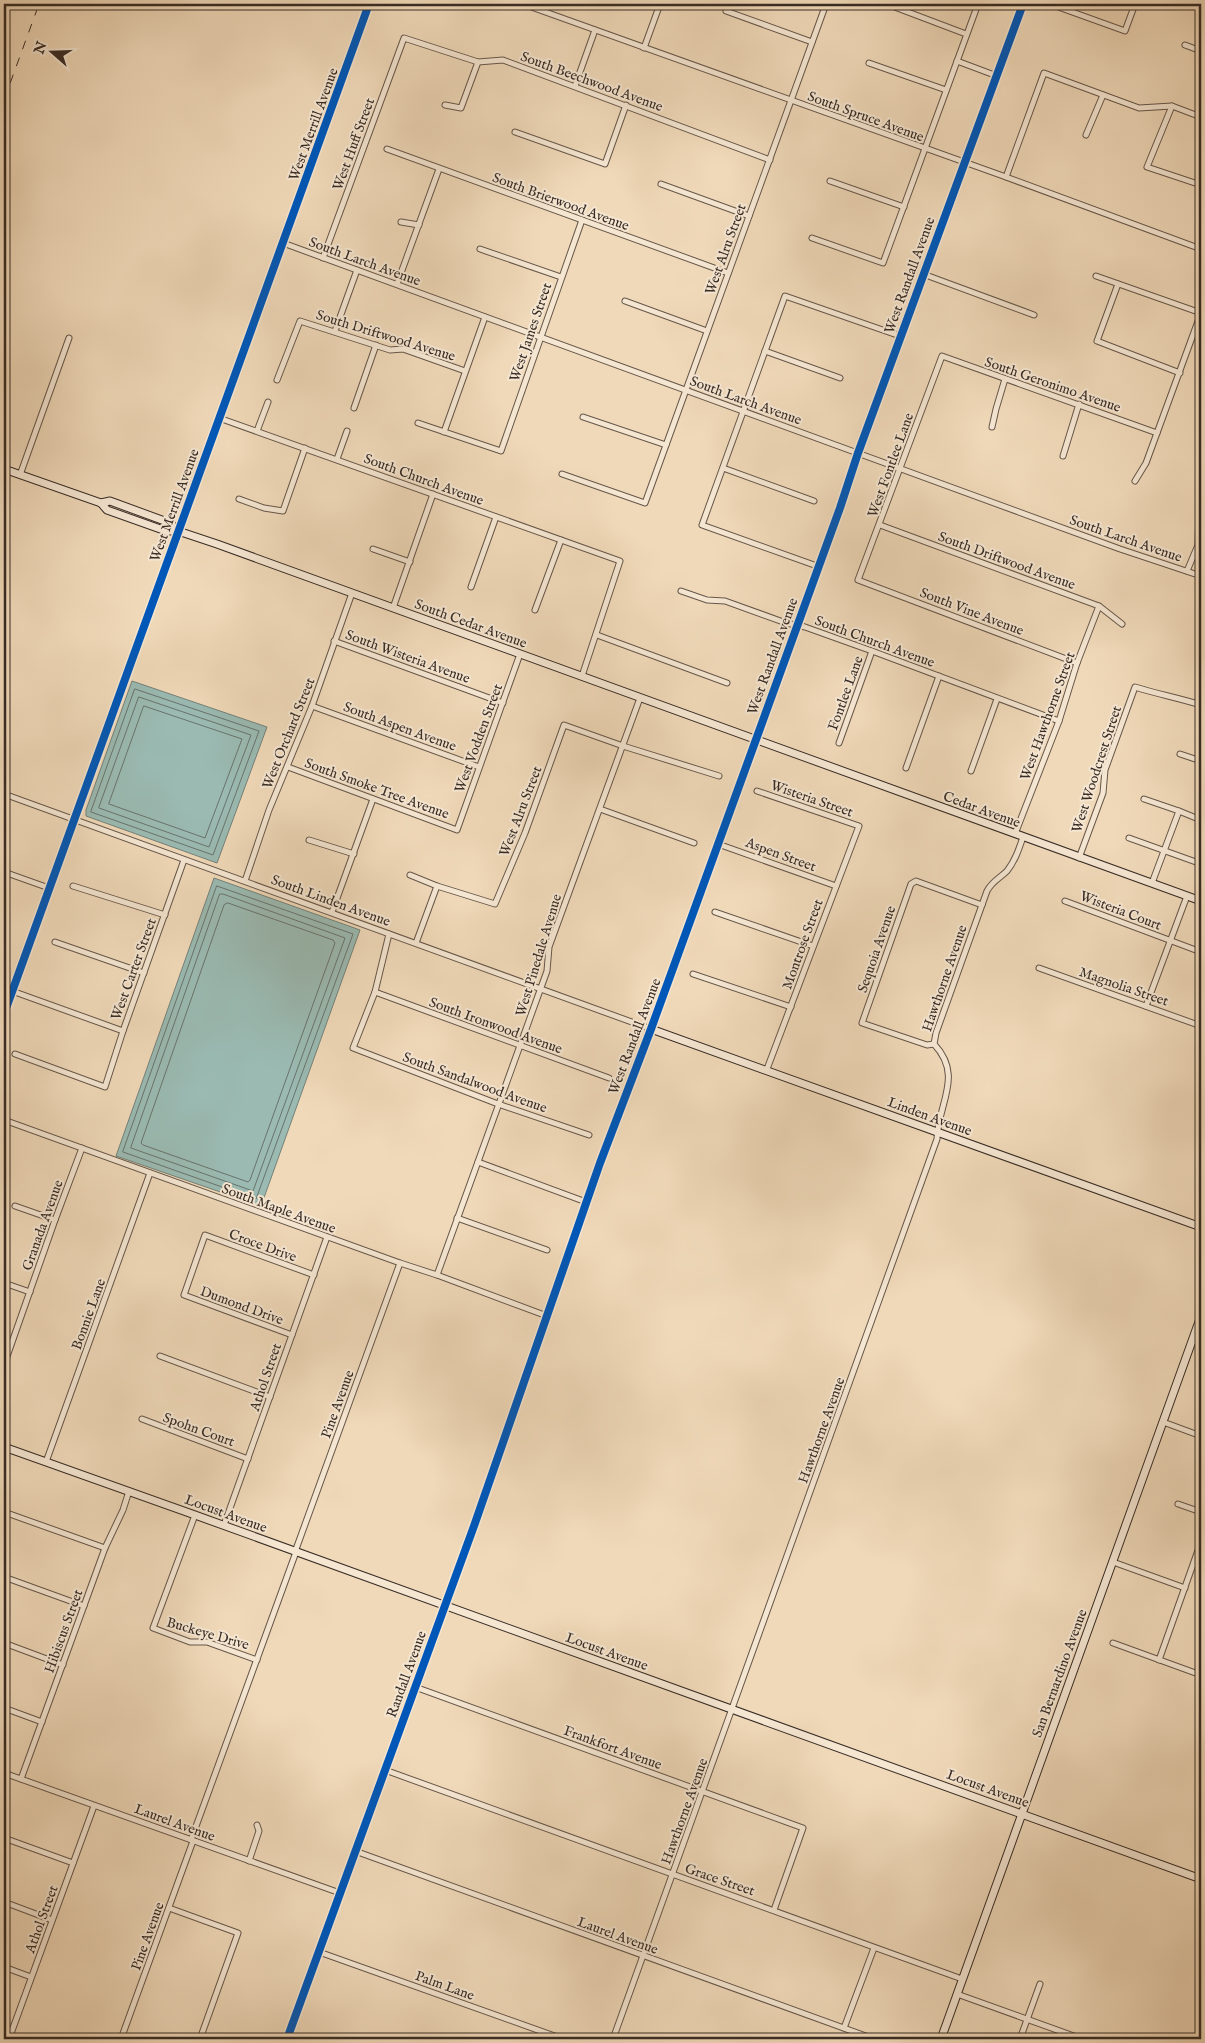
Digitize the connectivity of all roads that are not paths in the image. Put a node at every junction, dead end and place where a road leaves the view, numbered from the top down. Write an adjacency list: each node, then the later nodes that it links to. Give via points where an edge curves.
1 (369, 4): 48 (street, West Merrill Avenue)
2 (523, 4): 12 (street, South Spruce Avenue)
3 (660, 4): 17 (street)
4 (826, 4): 15 (street, West Alru Street)
5 (978, 4): 13 (street)
6 (1023, 4): 22 (street, West Randall Avenue)
7 (1050, 4): 10 (street)
8 (1135, 4): 10 (street, via 1125,31)
9 (892, 6): 13 (street)
10 (1068, 6)
11 (726, 11): 15 (street)
12 (595, 30): 17 (street, South Spruce Avenue); 23 (street)
13 (966, 34): 19 (street)
14 (404, 38): 20 (street, South Beechwood Avenue); 51 (street, West Huff Street)
15 (812, 42): 26 (street, West Alru Street)
16 (1184, 45): 18 (street)
17 (644, 48): 26 (street, South Spruce Avenue)
18 (1201, 51)
19 (956, 61): 22 (street); 24 (street)
20 (478, 62): 23 (street, South Beechwood Avenue, via 503,60); 27 (street, via 461,108)
21 (868, 63): 24 (street)
22 (997, 76): 36 (street, West Randall Avenue)
23 (575, 86): 28 (street, South Beechwood Avenue)
24 (946, 90): 34 (street)
25 (1103, 95): 29 (street, via 1139,108); 32 (street); 38 (street, via 1044,73)
26 (791, 101): 34 (street, South Spruce Avenue); 35 (street, West Alru Street)
27 (444, 105)
28 (626, 105): 31 (street, via 605,164); 35 (street, South Beechwood Avenue)
29 (1172, 106): 30 (street); 41 (street, via 1148,167)
30 (1201, 117)
31 (515, 132)
32 (1086, 135)
33 (386, 149): 37 (street, South Brierwood Avenue)
34 (925, 149): 36 (street, South Spruce Avenue); 42 (street)
35 (770, 160): 43 (street, West Alru Street)
36 (964, 162): 38 (street, South Spruce Avenue); 54 (street, West Randall Avenue)
37 (439, 169): 44 (street, South Brierwood Avenue); 46 (street)
38 (1006, 177): 50 (street, South Spruce Avenue)
39 (830, 181): 42 (street)
40 (661, 184): 43 (street)
41 (1201, 186)
42 (904, 207): 47 (street, via 883,263)
43 (749, 216): 53 (street, West Alru Street)
44 (582, 220): 53 (street, South Brierwood Avenue); 56 (street, West James Street)
45 (401, 222): 46 (street)
46 (419, 225): 57 (street)
47 (812, 238)
48 (283, 243): 51 (street, South Larch Avenue); 82 (street, West Merrill Avenue)
49 (480, 248): 56 (street)
50 (1201, 249)
51 (323, 258): 52 (street, South Larch Avenue)
52 (357, 270): 57 (street, South Larch Avenue); 63 (street)
53 (728, 273): 64 (street, West Alru Street)
54 (923, 274): 61 (street); 65 (street, West Randall Avenue)
55 (1096, 276): 58 (street)
56 (561, 277): 66 (street, West James Street)
57 (397, 284): 62 (street, South Larch Avenue)
58 (1118, 284): 60 (street); 72 (street, via 1097,341)
59 (625, 301): 64 (street)
60 (1201, 313): 72 (street)
61 (1034, 315)
62 (485, 317): 66 (street, South Larch Avenue); 71 (street)
63 (334, 331): 68 (street, South Driftwood Avenue); 75 (street, South Driftwood Avenue, via 300,321)
64 (707, 331): 76 (street, West Alru Street)
65 (900, 336): 69 (street, via 785,296); 91 (street, West Randall Avenue)
66 (541, 337): 76 (street, South Larch Avenue); 87 (street, West James Street, via 501,451)
67 (69, 338): 98 (street)
68 (376, 345): 71 (street, South Driftwood Avenue, via 403,350); 79 (street)
69 (765, 351): 73 (street); 80 (street)
70 (942, 356): 74 (street, South Geronimo Avenue); 95 (street, West Fontlee Lane)
71 (465, 371): 87 (street)
72 (1180, 373): 88 (street)
73 (840, 378)
74 (1005, 378): 78 (street, South Geronimo Avenue); 84 (street)
75 (276, 380)
76 (686, 390): 80 (street, South Larch Avenue); 89 (street, West Alru Street)
77 (268, 402): 85 (street)
78 (1079, 404): 88 (street, South Geronimo Avenue); 92 (street)
79 (354, 408)
80 (743, 411): 91 (street, South Larch Avenue); 94 (street)
81 (583, 417): 89 (street)
82 (219, 418): 85 (street, South Church Avenue); 107 (street, West Merrill Avenue)
83 (418, 423): 87 (street)
84 (992, 427)
85 (257, 431): 90 (street, South Church Avenue)
86 (346, 431): 93 (street)
87 (444, 432)
88 (1157, 433): 99 (street)
89 (666, 445): 97 (street, West Alru Street, via 645,503)
90 (305, 448): 93 (street, South Church Avenue); 102 (street, via 283,511)
91 (858, 453): 95 (street, South Larch Avenue); 111 (street, West Randall Avenue)
92 (1063, 456)
93 (337, 459): 100 (street, South Church Avenue)
94 (723, 468): 103 (street); 111 (street, via 702,525)
95 (899, 468): 106 (street, West Fontlee Lane); 112 (street, South Larch Avenue)
96 (4, 469): 98 (street, South Cedar Avenue)
97 (562, 474)
98 (20, 475): 107 (street, South Cedar Avenue, via 166,531)
99 (1135, 481)
100 (434, 494): 105 (street, South Church Avenue); 110 (street)
101 (1201, 496): 104 (street)
102 (239, 499)
103 (814, 501)
104 (1200, 510): 112 (street, via 1198,545)
105 (496, 517): 108 (street, South Church Avenue); 115 (street)
106 (880, 525): 114 (street, West Fontlee Lane); 118 (street, South Driftwood Avenue)
107 (178, 531): 117 (street, South Cedar Avenue); 153 (street, West Merrill Avenue)
108 (560, 540): 120 (street); 123 (street, South Church Avenue, via 620,561)
109 (373, 549): 110 (street)
110 (410, 562): 119 (street)
111 (818, 566): 122 (street, West Randall Avenue)
112 (1187, 571): 113 (street, South Larch Avenue)
113 (1201, 576)
114 (858, 580): 127 (street, South Vine Avenue)
115 (471, 587)
116 (681, 591): 122 (street, South Church Avenue, via 707,600 725,601)
117 (352, 593): 119 (street, South Cedar Avenue); 124 (street, West Orchard Street)
118 (1099, 606): 121 (street, South Driftwood Avenue); 127 (street, West Hawthorne Street)
119 (393, 608): 126 (street, South Cedar Avenue)
120 (535, 610)
121 (1122, 624)
122 (796, 626): 125 (street, South Church Avenue); 137 (street, West Randall Avenue)
123 (597, 635): 128 (street); 130 (street)
124 (334, 641): 133 (street, South Wisteria Avenue); 134 (street, West Orchard Street)
125 (872, 651): 129 (street, South Church Avenue); 138 (street, Fontlee Lane)
126 (520, 654): 128 (street, South Cedar Avenue); 133 (street, West Vodden Street)
127 (1078, 663): 136 (street, West Hawthorne Street)
128 (582, 676): 131 (street, South Cedar Avenue)
129 (939, 676): 132 (street, South Church Avenue); 144 (street)
130 (727, 683)
131 (640, 698): 137 (street, South Cedar Avenue); 139 (street, West Pinedale Avenue)
132 (997, 699): 136 (street, South Church Avenue); 145 (street)
133 (502, 703): 143 (street, West Vodden Street)
134 (312, 706): 142 (street, West Orchard Street); 143 (street, South Aspen Avenue)
135 (1201, 706): 164 (street, West Woodcrest Street, via 1135,687 1105,770 1103,793)
136 (1059, 721): 157 (street, West Hawthorne Street)
137 (755, 740): 157 (street, Cedar Avenue); 161 (street, West Randall Avenue)
138 (839, 744)
139 (622, 746): 146 (street); 151 (street, West Pinedale Avenue); 173 (street, West Alru Street, via 564,725 495,904)
140 (1180, 754): 141 (street)
141 (1201, 761)
142 (288, 767): 149 (street, South Smoke Tree Avenue); 169 (street, West Orchard Street, via 269,810)
143 (479, 767): 156 (street, West Vodden Street)
144 (906, 768)
145 (971, 771)
146 (719, 776)
147 (757, 791): 155 (street, Wisteria Street)
148 (4, 794): 153 (street, South Linden Avenue)
149 (372, 799): 156 (street, South Smoke Tree Avenue); 163 (street)
150 (1144, 799): 152 (street)
151 (600, 809): 160 (street); 192 (street, West Pinedale Avenue, via 549,947 547,970)
152 (1179, 811): 154 (street); 162 (street)
153 (74, 820): 165 (street, South Linden Avenue); 175 (street, West Merrill Avenue)
154 (1201, 820)
155 (860, 826): 174 (street, Montrose Street)
156 (457, 830)
157 (1019, 835): 164 (street, Cedar Avenue); 179 (street, Hawthorne Avenue, via 1015,859 989,886)
158 (1129, 838): 162 (street)
159 (309, 840): 163 (street)
160 (694, 843)
161 (718, 844): 174 (street, Aspen Street); 199 (street, West Randall Avenue)
162 (1164, 851): 166 (street); 171 (street)
163 (354, 854): 180 (street)
164 (1079, 858): 171 (street, Cedar Avenue)
165 (184, 860): 169 (street, South Linden Avenue); 182 (street, West Carter Street)
166 (1196, 862)
167 (6, 872): 170 (street); 175 (street)
168 (410, 875): 173 (street)
169 (245, 881): 180 (street, South Linden Avenue)
170 (4, 883)
171 (1152, 883): 176 (street, Cedar Avenue)
172 (73, 886): 182 (street)
173 (437, 886): 186 (street)
174 (836, 886): 187 (street, Montrose Street)
175 (49, 888): 193 (street, West Merrill Avenue)
176 (1187, 896): 178 (street, Cedar Avenue); 184 (street)
177 (1065, 901): 184 (street, Wisteria Court)
178 (1201, 901)
179 (982, 905): 201 (street, Hawthorne Avenue); 201 (street, Sequoia Avenue, via 916,881 911,884 862,1023 927,1045)
180 (332, 912): 183 (street, South Linden Avenue)
181 (715, 912): 187 (street)
182 (165, 915): 190 (street, West Carter Street)
183 (389, 934): 186 (street, South Linden Avenue); 194 (street)
184 (1170, 941): 188 (street); 195 (street)
185 (55, 942): 190 (street)
186 (416, 943): 192 (street, South Linden Avenue)
187 (813, 946): 196 (street, Montrose Street)
188 (1201, 952)
189 (1040, 968): 195 (street, Magnolia Street)
190 (144, 974): 200 (street, West Carter Street)
191 (693, 974): 196 (street)
192 (540, 987): 199 (street, South Linden Avenue); 202 (street, West Pinedale Avenue)
193 (12, 991): 197 (street, West Merrill Avenue); 200 (street)
194 (375, 992): 202 (street, South Ironwood Avenue); 206 (street, South Sandalwood Avenue, via 353,1048)
195 (1146, 1006): 198 (street, Magnolia Street)
196 (791, 1007): 204 (street, Montrose Street)
197 (4, 1014)
198 (1201, 1026)
199 (651, 1029): 204 (street, Linden Avenue); 213 (street, West Randall Avenue)
200 (123, 1031): 203 (street, West Carter Street, via 105,1087)
201 (934, 1044): 208 (street, Hawthorne Avenue, via 950,1071)
202 (520, 1046): 205 (street, South Ironwood Avenue); 206 (street, West Pinedale Avenue)
203 (14, 1054)
204 (767, 1069): 208 (street, Linden Avenue)
205 (610, 1078)
206 (498, 1104): 209 (street, South Sandalwood Avenue); 211 (street, West Pinedale Avenue)
207 (4, 1120): 210 (street, South Maple Avenue)
208 (937, 1132): 217 (street, Linden Avenue); 260 (street, Hawthorne Avenue)
209 (589, 1134)
210 (82, 1148): 212 (street, South Maple Avenue); 216 (street, Granada Avenue)
211 (478, 1162): 213 (street); 215 (street, West Pinedale Avenue)
212 (150, 1173): 218 (street, South Maple Avenue); 237 (street, Bonnie Lane)
213 (586, 1202): 226 (street, West Randall Avenue)
214 (15, 1206): 216 (street)
215 (457, 1218): 219 (street); 222 (street, West Pinedale Avenue)
216 (55, 1220): 224 (street, Granada Avenue)
217 (1201, 1227)
218 (328, 1238): 220 (street, South Maple Avenue); 221 (street, Athol Street)
219 (547, 1250)
220 (400, 1263): 222 (street, South Maple Avenue); 246 (street, Pine Avenue)
221 (314, 1275): 225 (street, Croce Drive, via 205,1235); 228 (street, Athol Street)
222 (437, 1275): 226 (street, South Maple Avenue)
223 (4, 1283): 224 (street)
224 (30, 1292): 230 (street, Granada Avenue)
225 (184, 1295): 228 (street, Dumond Drive)
226 (547, 1316): 251 (street, Randall Avenue)
227 (1201, 1316): 233 (street, San Bernardino Avenue)
228 (292, 1335): 231 (street, Athol Street)
229 (160, 1356): 231 (street)
230 (4, 1365)
231 (270, 1397): 236 (street, Athol Street)
232 (142, 1420): 236 (street, Spohn Court)
233 (1163, 1422): 234 (street); 247 (street, San Bernardino Avenue)
234 (1201, 1436)
235 (4, 1447): 237 (street, Locust Avenue)
236 (248, 1459): 243 (street, Athol Street)
237 (46, 1462): 238 (street, Locust Avenue)
238 (129, 1491): 242 (street, Locust Avenue); 245 (street, Hibiscus Street)
239 (1178, 1504): 241 (street)
240 (4, 1512): 245 (street)
241 (1201, 1512)
242 (195, 1515): 243 (street, Locust Avenue); 254 (street, Buckeye Drive, via 153,1628)
243 (224, 1525): 246 (street, Locust Avenue)
244 (1201, 1542): 249 (street)
245 (104, 1548): 250 (street, Hibiscus Street)
246 (295, 1552): 251 (street, Locust Avenue); 254 (street, Pine Avenue)
247 (1113, 1562): 249 (street); 267 (street, San Bernardino Avenue)
248 (4, 1577): 250 (street)
249 (1185, 1588): 255 (street)
250 (84, 1606): 256 (street, Hibiscus Street)
251 (444, 1606): 258 (street, Randall Avenue); 260 (street, Locust Avenue)
252 (4, 1643): 256 (street)
253 (1113, 1643): 255 (street)
254 (257, 1660): 270 (street, Pine Avenue)
255 (1159, 1660): 257 (street)
256 (63, 1665): 261 (street, Hibiscus Street)
257 (1201, 1675)
258 (415, 1687): 262 (street, Randall Avenue); 265 (street, Frankfort Avenue)
259 (4, 1708): 261 (street)
260 (733, 1709): 265 (street, Hawthorne Avenue); 267 (street, Locust Avenue)
261 (42, 1722): 264 (street, Hibiscus Street)
262 (385, 1770): 271 (street, Randall Avenue); 274 (street, Grace Street)
263 (4, 1773): 264 (street, Laurel Avenue)
264 (21, 1779): 266 (street, Laurel Avenue)
265 (703, 1792): 274 (street, Hawthorne Avenue); 279 (street, Frankfort Avenue, via 803,1828)
266 (94, 1806): 270 (street, Laurel Avenue); 273 (street, Athol Street)
267 (1022, 1813): 275 (street, Locust Avenue); 286 (street, San Bernardino Avenue)
268 (257, 1826): 272 (street, via 259,1831)
269 (4, 1838): 273 (street)
270 (192, 1840): 272 (street, Laurel Avenue); 278 (street, Pine Avenue)
271 (355, 1851): 276 (street, Randall Avenue); 283 (street, Laurel Avenue)
272 (249, 1861): 276 (street, Laurel Avenue)
273 (73, 1862): 280 (street, Athol Street)
274 (673, 1875): 279 (street, Grace Street); 283 (street, Hawthorne Avenue)
275 (1201, 1879)
276 (340, 1893): 282 (street, Randall Avenue)
277 (4, 1902): 280 (street)
278 (169, 1908): 292 (street, Pine Avenue); 293 (street, via 238,1933)
279 (774, 1910): 281 (street, Grace Street)
280 (52, 1920): 285 (street, Athol Street)
281 (874, 1948): 286 (street, Grace Street); 290 (street)
282 (319, 1952): 294 (street, Randall Avenue); 295 (street, Palm Lane)
283 (643, 1956): 290 (street, Laurel Avenue); 296 (street, Hawthorne Avenue)
284 (4, 1968): 285 (street)
285 (31, 1977): 291 (street, Athol Street)
286 (962, 1979): 288 (street, San Bernardino Avenue)
287 (1040, 1984): 289 (street)
288 (957, 1994): 289 (street); 298 (street, San Bernardino Avenue)
289 (1027, 2019): 299 (street); 300 (street)
290 (844, 2028): 297 (street, Laurel Avenue)
291 (8, 2035)
292 (121, 2039)
293 (200, 2039)
294 (288, 2039)
295 (563, 2039)
296 (613, 2039)
297 (874, 2039)
298 (940, 2039)
299 (1020, 2039)
300 (1082, 2039)

